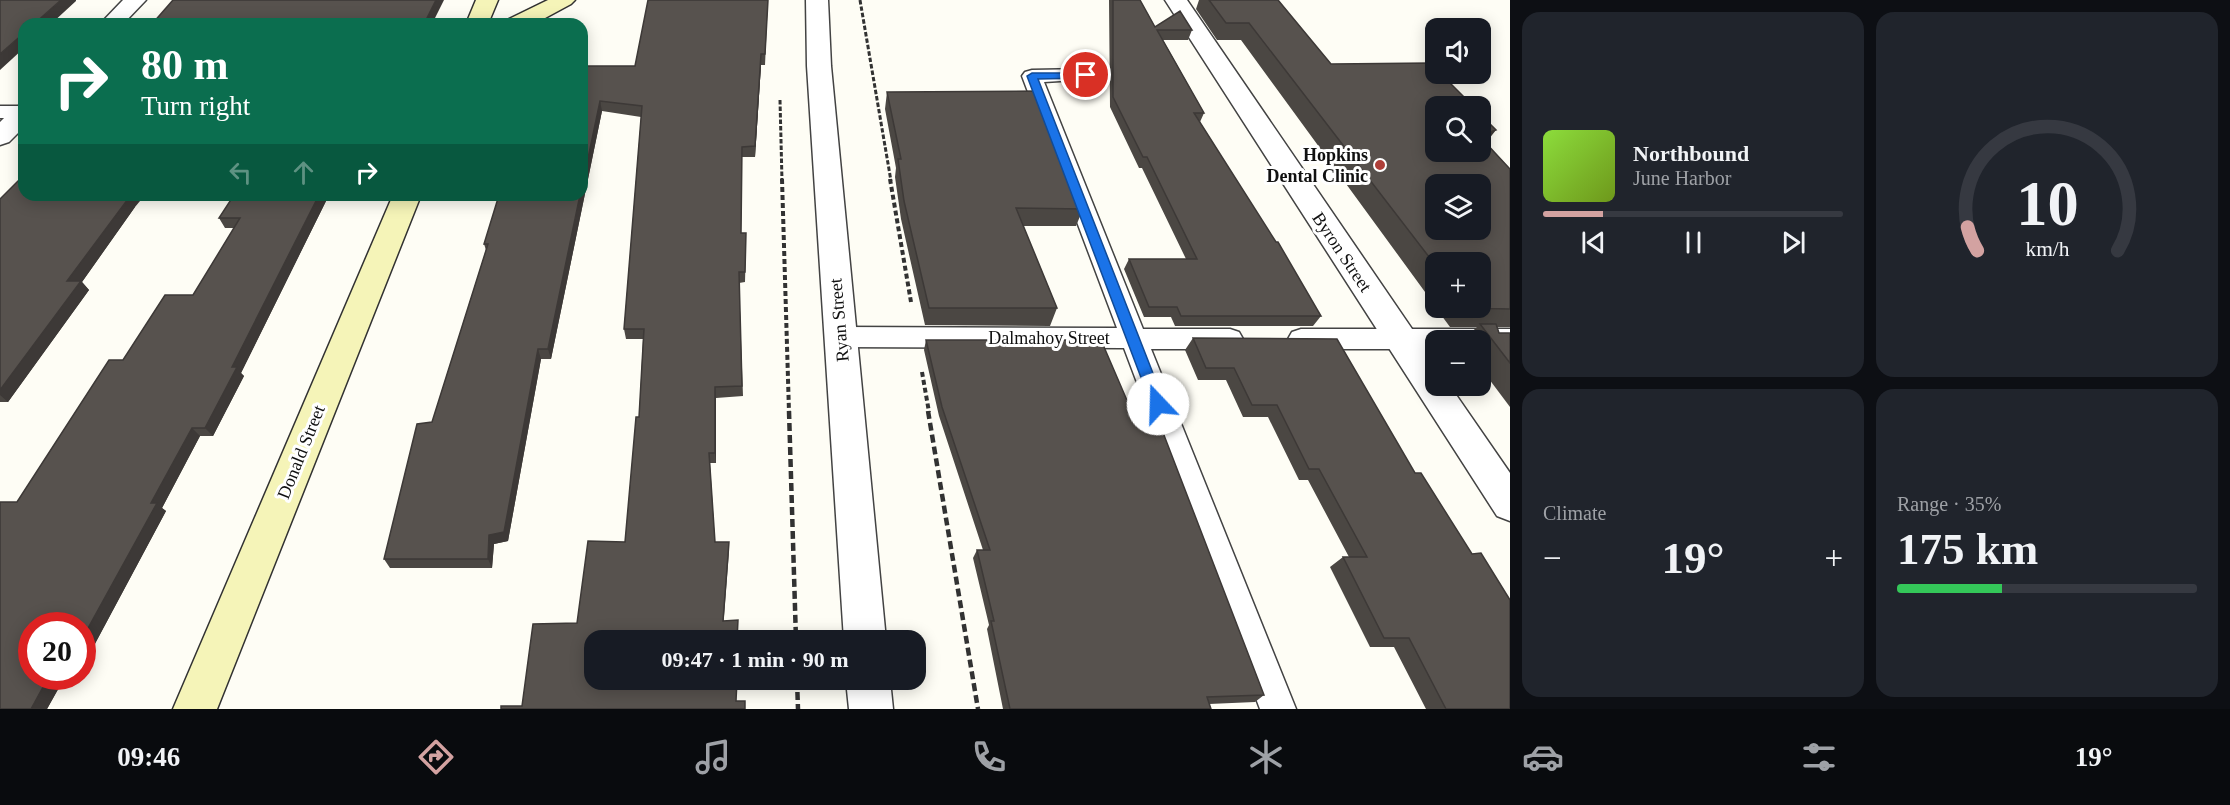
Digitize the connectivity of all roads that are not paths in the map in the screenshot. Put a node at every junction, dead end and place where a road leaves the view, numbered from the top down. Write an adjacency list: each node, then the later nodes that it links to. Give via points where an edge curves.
1 (135, 0): 7 (street)
2 (487, 0): 8 (street)
3 (525, 0): 9 (street)
4 (564, 0): 10 (street)
5 (817, 0): 17 (street, Ryan Street)
6 (1176, 0): 19 (street, Byron Street)
7 (117, 18)
8 (480, 18)
9 (519, 18)
10 (529, 18)
11 (1086, 75): 18 (lane, via 1032,76)
12 (0, 112): 13 (lane)
13 (18, 112)
14 (18, 118): 15 (street)
15 (0, 137)
16 (405, 201): 24 (street, Donald Street)
17 (840, 337): 18 (lane, Dalmahoy Street); 22 (street, Ryan Street)
18 (1132, 338): 19 (lane, Dalmahoy Street); 26 (lane)
19 (1400, 339): 20 (lane, Dalmahoy Street); 21 (street, Byron Street)
20 (1510, 339)
21 (1510, 504)
22 (864, 630)
23 (869, 690): 25 (street)
24 (195, 709)
25 (871, 709)
26 (1278, 709)

